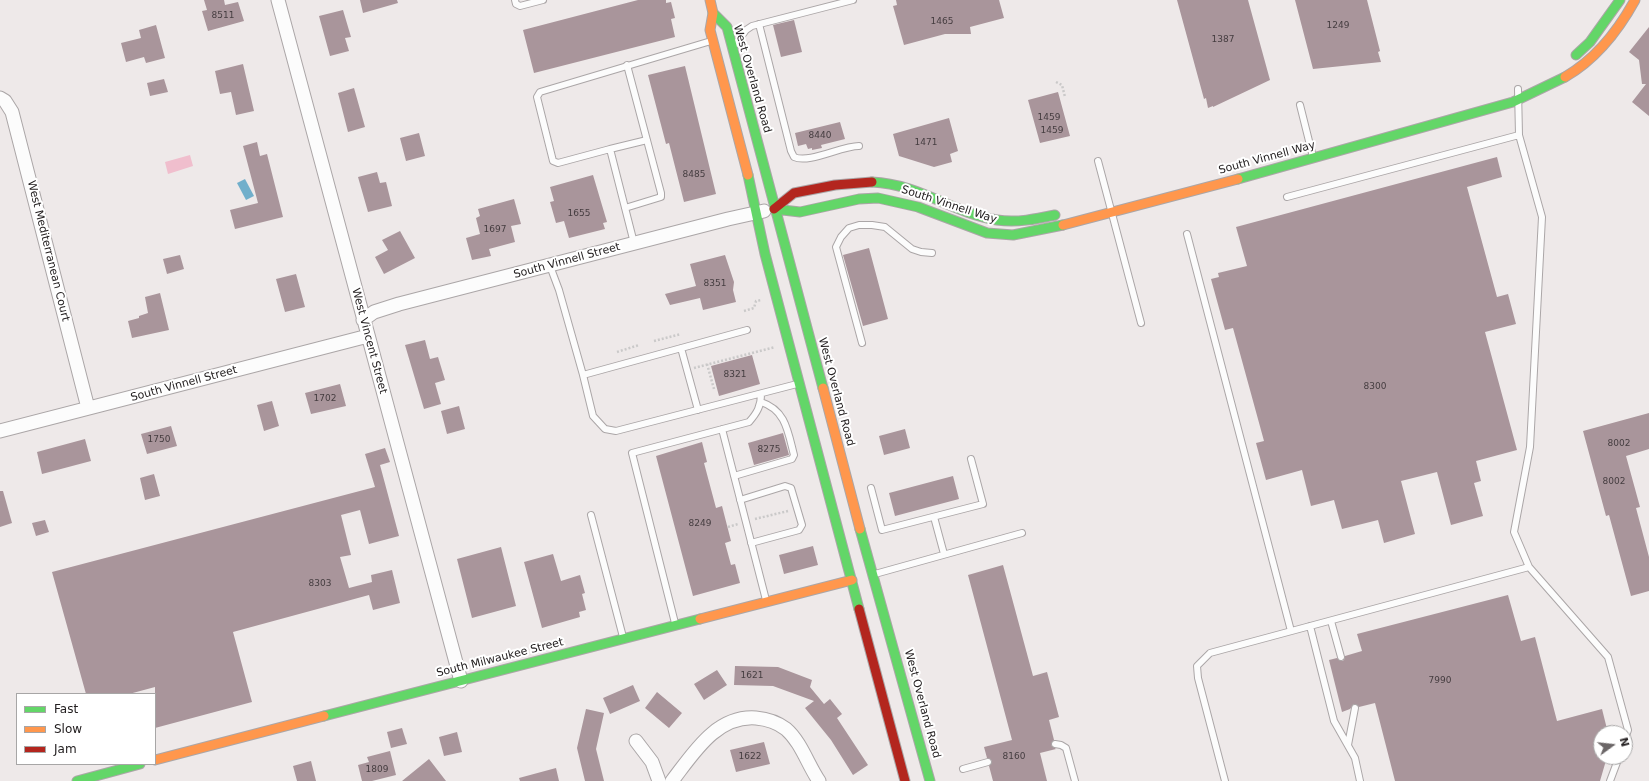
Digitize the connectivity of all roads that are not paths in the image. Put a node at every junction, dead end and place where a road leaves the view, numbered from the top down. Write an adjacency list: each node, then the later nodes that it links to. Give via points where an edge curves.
1 (278, 0): 37 (street, West Vincent Street)
2 (515, 0): 3 (lane, via 520,6)
3 (543, 0)
4 (710, 0): 8 (street)
5 (853, 0): 9 (lane)
6 (1620, 0): 12 (street, via 1590,42)
7 (1635, 0): 17 (street, South Vinnell Way, via 1627,17 1612,36 1582,66 1553,85)
8 (713, 13): 10 (street, via 710,30); 11 (street, West Overland Road, via 727,27)
9 (759, 24): 11 (lane, via 746,30); 23 (lane, via 790,151 794,157 799,159 844,147)
10 (712, 40): 13 (lane); 32 (street)
11 (733, 48): 29 (street, West Overland Road)
12 (1569, 61)
13 (627, 65): 22 (lane); 24 (lane, via 540,92 536,97 553,161 558,164)
14 (1543, 77): 15 (street)
15 (1514, 90): 17 (lane)
16 (0, 98): 47 (street, West Mediterranean Court, via 12,112)
17 (1519, 100): 20 (street, South Vinnell Way); 21 (lane)
18 (1300, 106): 25 (lane)
19 (1430, 114): 20 (street)
20 (1434, 125): 25 (street, South Vinnell Way)
21 (1519, 135): 27 (lane); 63 (lane, via 1542,217 1530,447 1514,532)
22 (647, 140): 24 (lane); 28 (lane, via 661,197)
23 (859, 146)
24 (610, 149): 28 (lane)
25 (1313, 159): 31 (street, South Vinnell Way)
26 (1098, 160): 31 (lane)
27 (1287, 197)
28 (625, 208): 34 (lane)
29 (774, 209): 30 (street, South Vinnell Way, via 794,193 854,182 884,182 914,188 992,219 1018,221); 31 (street, South Vinnell Way, via 800,212 859,198 878,198 918,207 987,233 1013,235 1032,233); 32 (street, South Vinnell Street); 64 (street, West Overland Road)
30 (1064, 212)
31 (1112, 212): 38 (lane)
32 (757, 213): 34 (street, South Vinnell Street); 44 (street, via 765,254)
33 (1187, 234): 71 (lane)
34 (634, 243): 36 (street, South Vinnell Street)
35 (932, 253): 41 (lane, via 912,249 885,227 859,225 849,228 841,237 836,247)
36 (550, 266): 37 (street, South Vinnell Street, via 399,304 374,312); 43 (lane)
37 (364, 320): 40 (street, West Vincent Street)
38 (1141, 323)
39 (747, 330): 42 (lane)
40 (368, 336): 47 (street, South Vinnell Street); 76 (street, West Vincent Street)
41 (862, 343)
42 (681, 348): 43 (lane); 48 (lane)
43 (583, 375): 48 (lane, via 594,416 605,429 616,431)
44 (799, 384): 45 (lane); 52 (street)
45 (761, 394): 46 (lane); 48 (lane)
46 (761, 402): 49 (lane, via 758,411 749,422); 53 (lane, via 772,406 786,423 794,454 792,459)
47 (88, 408): 50 (street, South Vinnell Street)
48 (698, 410)
49 (722, 429): 53 (lane); 69 (lane, via 632,453)
50 (0, 431)
51 (971, 459): 58 (lane, via 983,504)
52 (822, 470): 55 (street); 65 (street)
53 (734, 476): 56 (lane)
54 (871, 488): 58 (lane, via 882,530)
55 (839, 494)
56 (740, 500): 60 (lane); 60 (lane, via 785,486 791,488 802,525 799,530)
57 (591, 515): 72 (lane)
58 (934, 516): 61 (lane)
59 (1022, 534): 61 (lane)
60 (751, 543): 67 (lane)
61 (944, 554): 64 (lane)
62 (858, 564): 64 (street)
63 (1529, 567): 68 (lane); 79 (lane, via 1608,657)
64 (872, 575): 78 (street, West Overland Road)
65 (852, 580): 66 (street); 67 (street, South Milwaukee Street); 74 (street)
66 (866, 593)
67 (766, 602): 69 (street, South Milwaukee Street)
68 (1331, 620): 70 (lane); 73 (lane)
69 (675, 625): 72 (street, South Milwaukee Street)
70 (1310, 626): 71 (lane); 83 (lane, via 1334,721)
71 (1291, 631): 96 (lane, via 1210,653 1197,666)
72 (624, 639): 76 (street, South Milwaukee Street)
73 (1341, 657)
74 (874, 668): 80 (street); 93 (street)
75 (889, 671): 78 (street)
76 (461, 681): 84 (street, South Milwaukee Street)
77 (1354, 708): 83 (lane)
78 (915, 723): 94 (street, West Overland Road, via 921,760)
79 (1627, 725)
80 (902, 731)
81 (636, 741): 90 (street, via 652,762)
82 (1055, 744): 95 (lane, via 1061,744 1066,748)
83 (1348, 745): 97 (lane, via 1355,758)
84 (156, 760)
85 (988, 762): 88 (lane)
86 (136, 765): 89 (street)
87 (1616, 765): 98 (lane)
88 (963, 769)
89 (76, 781)
90 (659, 781)
91 (672, 781): 92 (street, via 707,736 726,723 747,717 768,719 786,729 798,744 809,768)
92 (819, 781)
93 (905, 781)
94 (930, 781)
95 (1075, 781)
96 (1225, 781)
97 (1360, 781)
98 (1610, 781)

